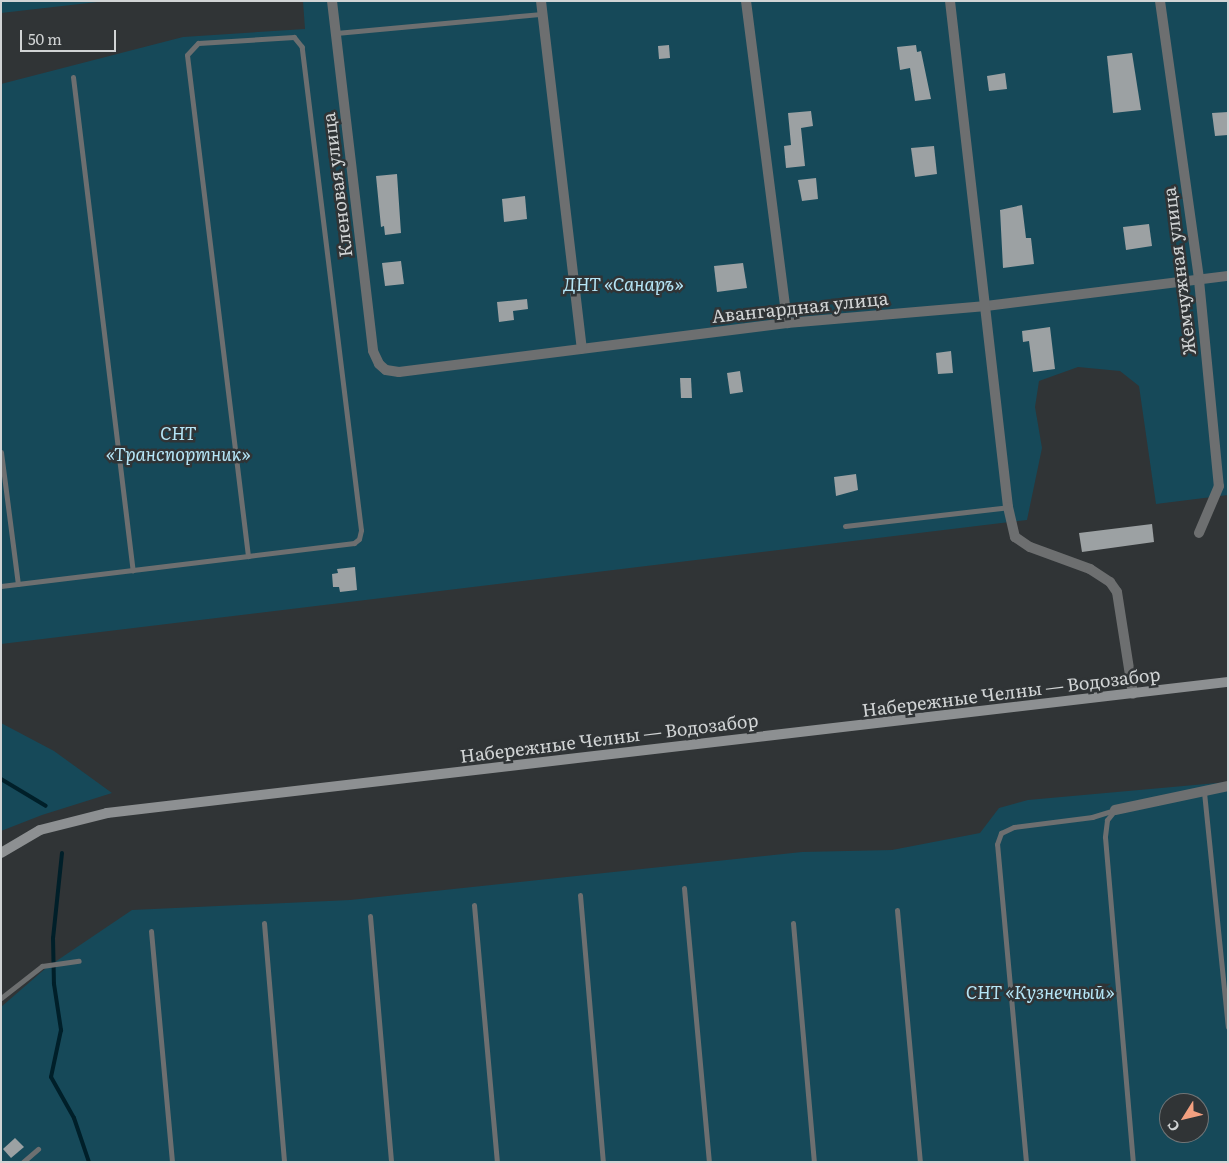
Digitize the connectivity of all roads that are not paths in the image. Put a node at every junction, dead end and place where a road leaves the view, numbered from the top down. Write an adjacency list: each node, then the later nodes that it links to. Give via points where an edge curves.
1 (332, 1): 7 (street, Кленовая улица)
2 (541, 1): 6 (street)
3 (746, 1): 12 (street)
4 (950, 1): 11 (street)
5 (1160, 1): 10 (street, Жемчужная улица)
6 (543, 14): 7 (lane); 13 (street)
7 (336, 33): 14 (street, Кленовая улица, via 373,351)
8 (73, 77): 21 (lane)
9 (1228, 276): 10 (street, Авангардная улица)
10 (1199, 280): 11 (street, Авангардная улица); 16 (street, Жемчужная улица)
11 (986, 306): 12 (street, Авангардная улица); 17 (street)
12 (787, 323): 13 (street, Авангардная улица)
13 (582, 349): 14 (street, Авангардная улица, via 399,372 386,370)
14 (379, 364)
15 (1, 452): 22 (lane)
16 (1223, 485): 19 (street, Жемчужная улица)
17 (1008, 507): 18 (lane); 25 (street, via 1015,537 1030,547 1090,568 1110,582 1117,592)
18 (844, 526)
19 (1199, 533)
20 (248, 556): 20 (lane, via 187,55 198,43 294,37 302,47 361,530 354,543); 21 (lane)
21 (133, 570): 22 (lane)
22 (18, 584): 23 (lane)
23 (1, 586)
24 (1228, 682): 25 (main road, Набережные Челны — Водозабор)
25 (1133, 694): 29 (main road, Набережные Челны — Водозабор, via 107,813 40,830)
26 (1228, 786): 27 (street)
27 (1204, 789): 28 (street); 40 (lane)
28 (1115, 810): 51 (lane, via 1092,817 1014,827 1001,833 997,844); 52 (lane, via 1107,820 1105,837)
29 (1, 853)
30 (684, 888): 48 (lane)
31 (580, 895): 47 (lane)
32 (474, 905): 46 (lane)
33 (897, 910): 50 (lane)
34 (370, 916): 45 (lane)
35 (264, 923): 44 (lane)
36 (793, 923): 49 (lane)
37 (151, 931): 43 (lane)
38 (79, 961): 39 (lane, via 42,966)
39 (1, 998)
40 (1228, 1027)
41 (38, 1149): 42 (lane)
42 (23, 1162)
43 (172, 1162)
44 (284, 1162)
45 (391, 1162)
46 (497, 1162)
47 (603, 1162)
48 (709, 1162)
49 (814, 1162)
50 (920, 1162)
51 (1026, 1162)
52 (1133, 1162)

